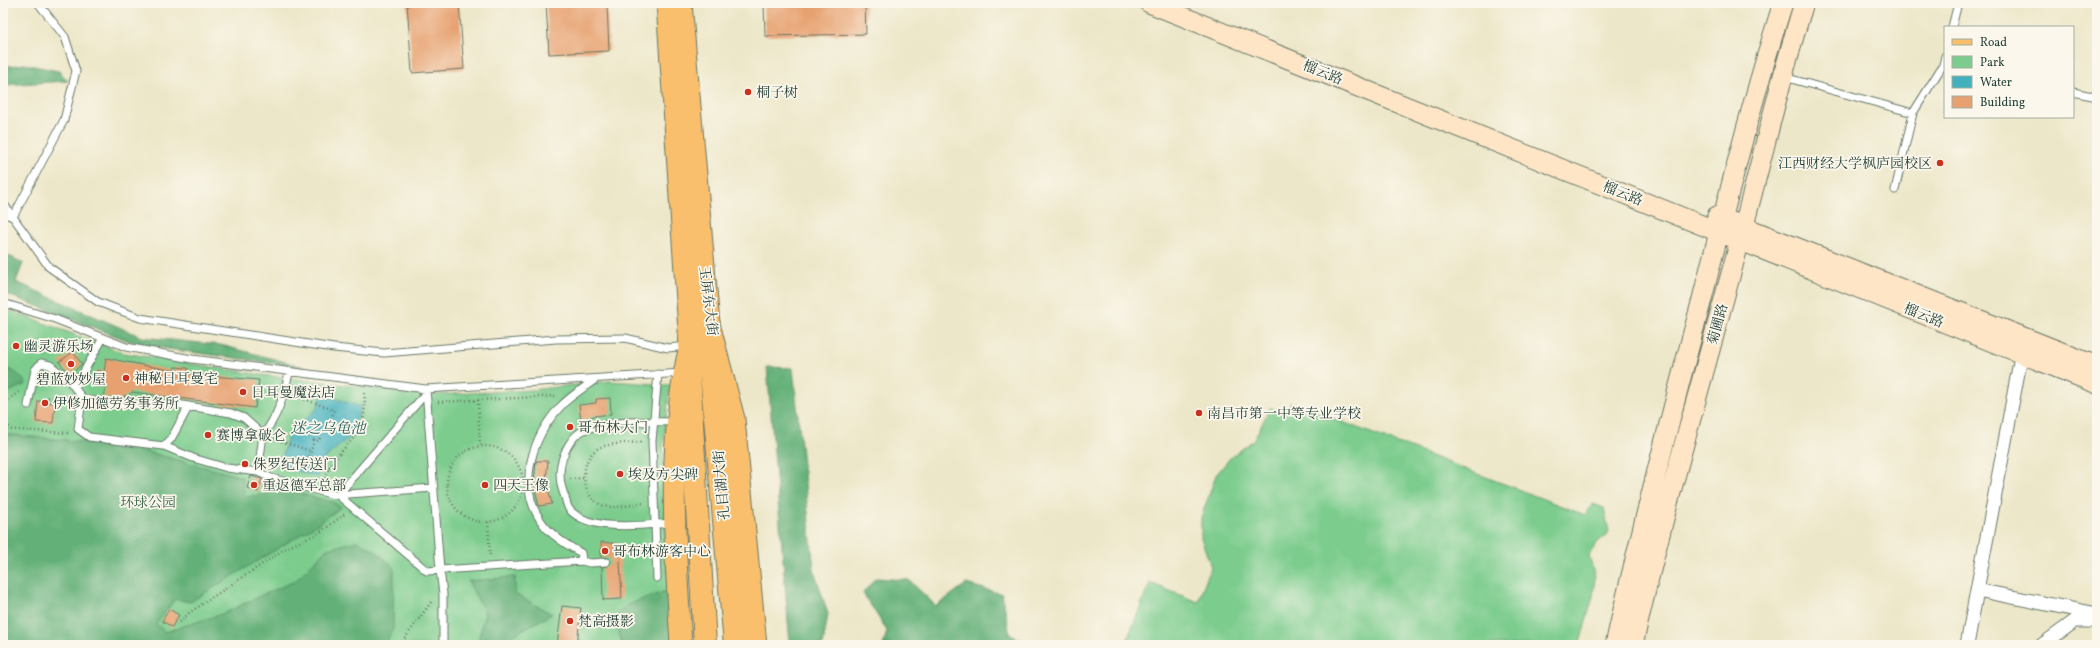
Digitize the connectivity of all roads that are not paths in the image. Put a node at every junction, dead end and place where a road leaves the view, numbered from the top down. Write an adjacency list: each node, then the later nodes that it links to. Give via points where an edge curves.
1 (38, 3): 18 (lane, via 65,37 76,71 64,120)
2 (667, 3): 24 (main road, 玉屏东大街)
3 (681, 3): 22 (main road, 玉屏东大街)
4 (1150, 3): 19 (street, 榴云路)
5 (1178, 3): 19 (street, 榴云路)
6 (1783, 3): 19 (street, 菊圃路)
7 (1804, 3): 11 (street, 菊圃路)
8 (1958, 3): 9 (lane)
9 (1952, 26)
10 (1944, 65): 14 (lane)
11 (1782, 77): 14 (lane); 20 (street, 菊圃路)
12 (2074, 92): 13 (lane)
13 (2097, 97)
14 (1913, 113): 15 (lane)
15 (1895, 190)
16 (3, 203): 18 (lane)
17 (3, 213): 18 (lane)
18 (13, 217): 24 (lane, via 49,267 98,302 140,318 334,348 384,353 556,339 625,338 668,348)
19 (1721, 225): 20 (street, 榴云路); 57 (street, 菊圃路, via 1638,541)
20 (1742, 233): 25 (street, 榴云路); 58 (street, 菊圃路, via 1656,545)
21 (3, 303): 23 (lane, via 55,319)
22 (709, 324): 55 (highway, 孔目湖大街); 56 (main road, 玉屏东大街, via 734,419)
23 (103, 338): 28 (lane, via 133,349); 32 (lane)
24 (690, 346): 27 (highway, 孔目湖大街)
25 (2023, 346): 26 (street, 榴云路); 31 (street, 榴云路); 49 (street)
26 (2097, 366)
27 (686, 372): 29 (lane); 38 (main road); 54 (highway, 孔目湖大街)
28 (289, 373): 33 (lane); 39 (lane, via 281,406)
29 (658, 374): 30 (lane); 37 (lane)
30 (596, 378): 33 (lane); 45 (lane, via 561,406 546,426 536,444 529,483 532,504 542,522 557,537 581,553)
31 (2097, 384)
32 (75, 387): 34 (lane); 35 (lane, via 50,365 41,363 35,370)
33 (426, 391): 42 (lane); 43 (lane)
34 (82, 400): 36 (lane, via 123,405); 40 (lane, via 78,429 89,437)
35 (28, 405)
36 (189, 406): 39 (lane, via 231,413 244,418); 40 (lane, via 171,439)
37 (654, 421): 38 (lane); 44 (lane, via 652,441); 44 (lane, via 597,426 582,431 572,440 564,454 560,469 562,490 569,508 581,517 600,524 620,527)
38 (677, 422): 44 (main road)
39 (263, 435): 41 (lane)
40 (164, 446): 41 (lane, via 227,468)
41 (258, 472): 43 (lane, via 271,478)
42 (434, 488): 43 (lane); 47 (lane)
43 (338, 495): 47 (lane, via 427,571)
44 (663, 524): 48 (lane); 53 (main road)
45 (582, 561): 46 (lane); 47 (lane)
46 (606, 562)
47 (440, 570): 52 (lane)
48 (657, 578)
49 (1977, 590): 50 (street); 59 (street)
50 (2097, 614)
51 (2097, 621): 60 (street, via 2075,621)
52 (443, 645)
53 (681, 645)
54 (705, 645)
55 (735, 645)
56 (756, 645)
57 (1615, 645)
58 (1633, 645)
59 (1967, 645)
60 (2042, 645)

